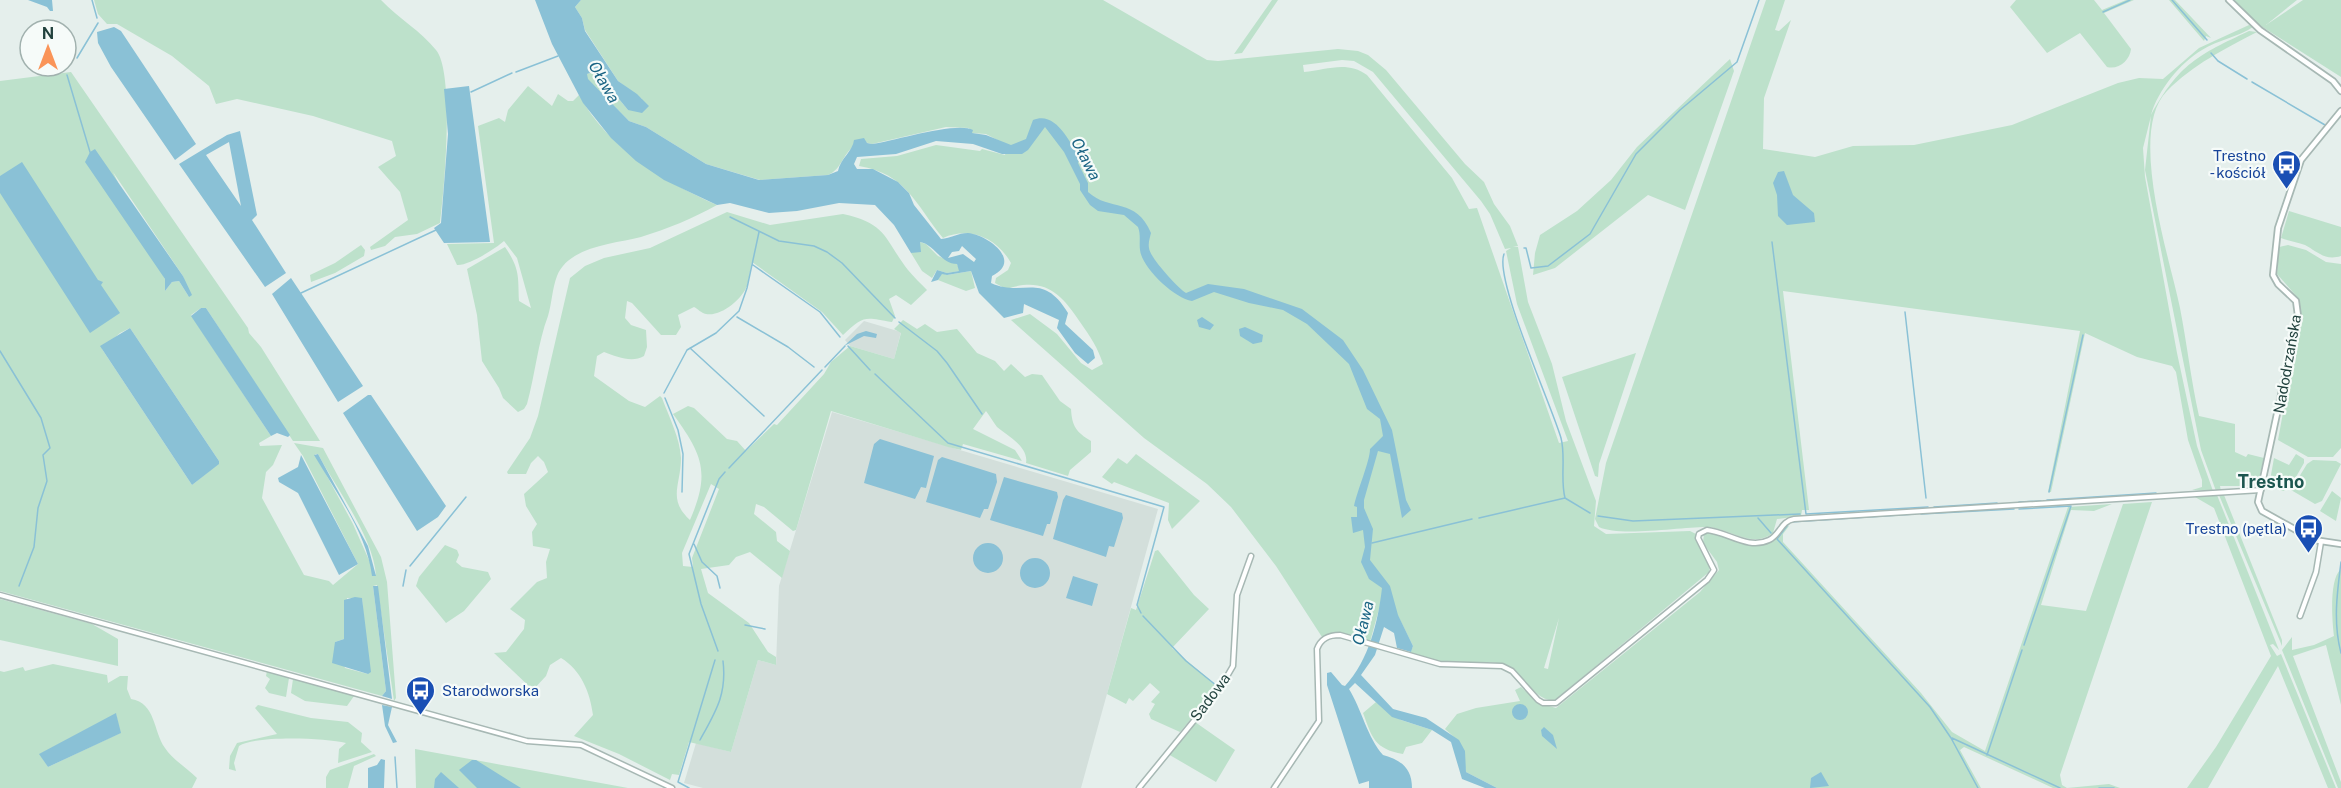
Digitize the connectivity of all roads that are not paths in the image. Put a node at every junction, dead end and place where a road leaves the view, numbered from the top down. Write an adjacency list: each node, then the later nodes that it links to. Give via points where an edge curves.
1 (2229, 0): 2 (street, via 2260,30 2333,81)
2 (2341, 91)
3 (2341, 111): 4 (street, Nadodrzańska, via 2300,161 2278,228 2273,274 2296,301 2298,316)
4 (2261, 490): 5 (street, Nadodrzańska, via 2261,510); 12 (street, via 1794,519 1761,542 1746,542 1707,530 1698,538 1713,564 1714,570 1707,580 1556,703 1538,700 1512,671 1502,666 1446,665 1334,635 1321,641 1317,654 1319,721)
5 (2321, 542): 6 (street); 9 (street, via 2316,572)
6 (2341, 544)
7 (1251, 556): 11 (street, Sadowa, via 1237,595 1233,666 1215,695)
8 (0, 595): 10 (street, via 533,742 581,745)
9 (2300, 616)
10 (672, 788)
11 (1139, 788)
12 (1274, 788)

